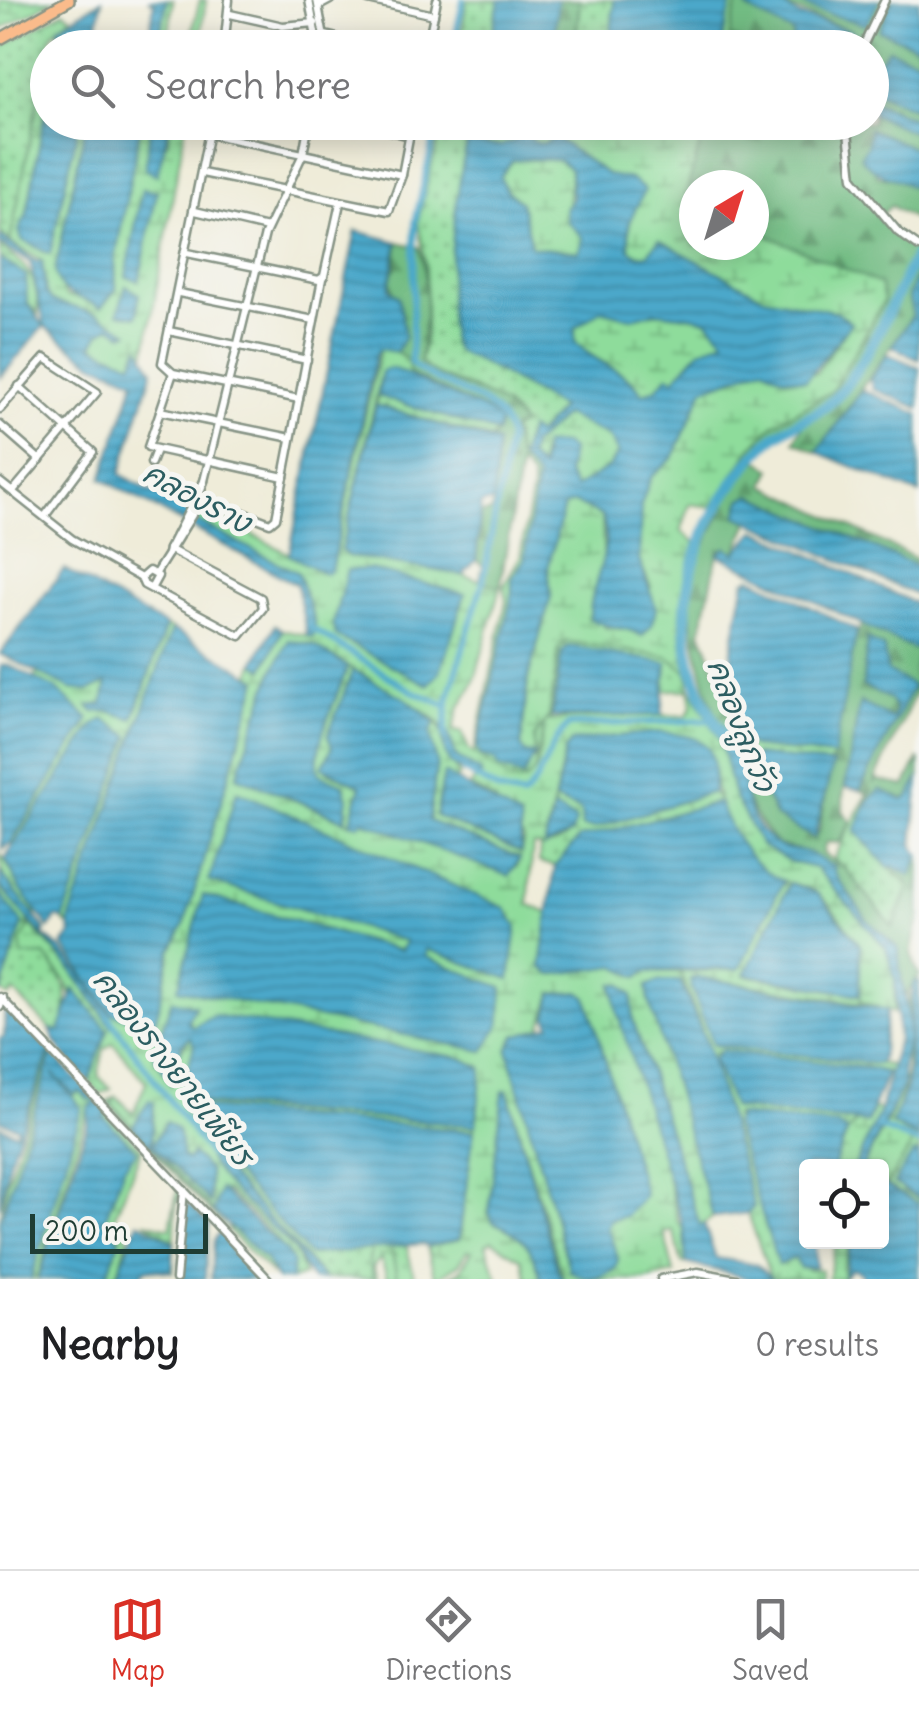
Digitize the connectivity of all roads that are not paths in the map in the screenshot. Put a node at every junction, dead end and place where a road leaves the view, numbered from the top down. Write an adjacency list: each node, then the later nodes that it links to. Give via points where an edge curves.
1 (69, 0): 17 (main road)
2 (229, 0): 9 (street)
3 (308, 0): 11 (street)
4 (330, 0): 8 (street)
5 (368, 0): 10 (street)
6 (437, 0): 10 (street)
7 (885, 0): 16 (street)
8 (318, 3): 14 (street)
9 (230, 14): 11 (street, via 283,26); 12 (street)
10 (434, 14): 15 (street)
11 (315, 23): 13 (street)
12 (227, 30)
13 (316, 30)
14 (324, 30)
15 (431, 30)
16 (871, 30)
17 (0, 38)
18 (208, 140): 24 (street)
19 (237, 140): 23 (street)
20 (306, 140): 23 (street)
21 (409, 140): 25 (street)
22 (848, 140): 30 (street, via 853,178)
23 (302, 154): 25 (street); 26 (street)
24 (202, 173): 26 (street); 28 (street)
25 (402, 176): 27 (street, via 391,210)
26 (286, 191): 27 (street); 29 (street)
27 (340, 204): 33 (street)
28 (196, 211): 29 (street); 31 (street)
29 (267, 228): 32 (street)
30 (919, 246)
31 (187, 254): 32 (street); 34 (street)
32 (256, 268): 33 (street); 35 (street)
33 (322, 279): 36 (street)
34 (179, 293): 35 (street); 37 (street)
35 (246, 306): 36 (street); 38 (street)
36 (314, 320): 39 (street)
37 (169, 331): 38 (street); 40 (street, via 162,363)
38 (238, 346): 39 (street); 41 (street)
39 (307, 360): 43 (street)
40 (173, 373): 41 (street); 45 (street)
41 (229, 385): 43 (street); 47 (street)
42 (19, 386): 44 (street); 48 (street); 48 (street, via 44,358 101,392)
43 (299, 399): 49 (street)
44 (0, 409)
45 (160, 411): 47 (street); 50 (street, via 147,444)
46 (0, 425): 51 (street)
47 (220, 425): 49 (street); 53 (street)
48 (68, 429): 51 (street); 60 (street, via 93,455)
49 (292, 438): 54 (street)
50 (156, 450): 52 (street); 53 (street)
51 (40, 460): 57 (street)
52 (151, 463)
53 (209, 463): 54 (street); 55 (street)
54 (284, 477): 58 (street, via 270,523)
55 (204, 481): 58 (street); 59 (street)
56 (0, 482): 57 (street)
57 (12, 491): 60 (street)
58 (200, 496): 59 (street)
59 (190, 513): 61 (street)
60 (45, 516): 63 (street)
61 (170, 551): 62 (street); 64 (street, via 262,598 263,608 240,636)
62 (156, 574): 63 (street); 64 (street)
63 (142, 578): 64 (street)
64 (152, 587)
65 (2, 997): 66 (street); 67 (street)
66 (0, 1008)
67 (184, 1189): 68 (street); 69 (street)
68 (176, 1279)
69 (268, 1279)
70 (661, 1279): 71 (street, via 698,1272)
71 (736, 1279)

